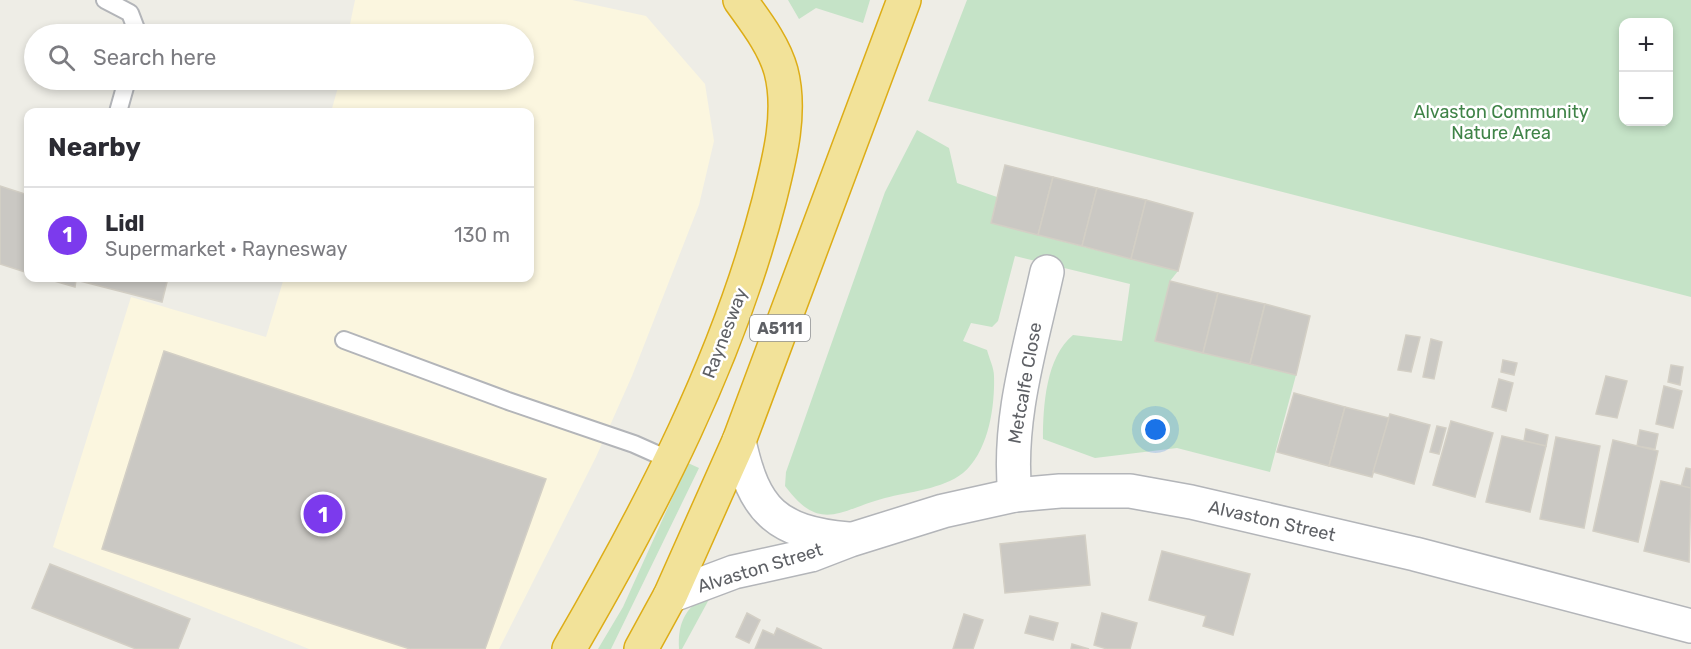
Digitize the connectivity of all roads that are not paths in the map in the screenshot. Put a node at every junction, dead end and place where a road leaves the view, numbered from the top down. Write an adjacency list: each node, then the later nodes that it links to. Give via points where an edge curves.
1 (105, 0): 4 (lane, via 130,13)
2 (740, 0): 10 (highway, Raynesway / A5111, via 758,24 781,71 785,115 780,158 756,252 706,384)
3 (904, 0): 9 (highway, A5111)
4 (134, 24)
5 (124, 90): 6 (lane)
6 (119, 108)
7 (1047, 272): 11 (street, Metcalfe Close, via 1015,426)
8 (344, 340): 10 (lane)
9 (739, 441): 12 (street, Alvaston Street, via 746,475 763,506 780,521 801,531); 13 (highway, A5111)
10 (670, 460): 15 (highway, Raynesway / A5111, via 623,556)
11 (1015, 495): 12 (street, Alvaston Street, via 943,511); 14 (street, Alvaston Street, via 1130,491 1191,502 1415,554)
12 (850, 540): 13 (street, Alvaston Street, via 811,555 734,572)
13 (670, 596): 16 (highway, A5111)
14 (1691, 626)
15 (569, 649)
16 (641, 649)

